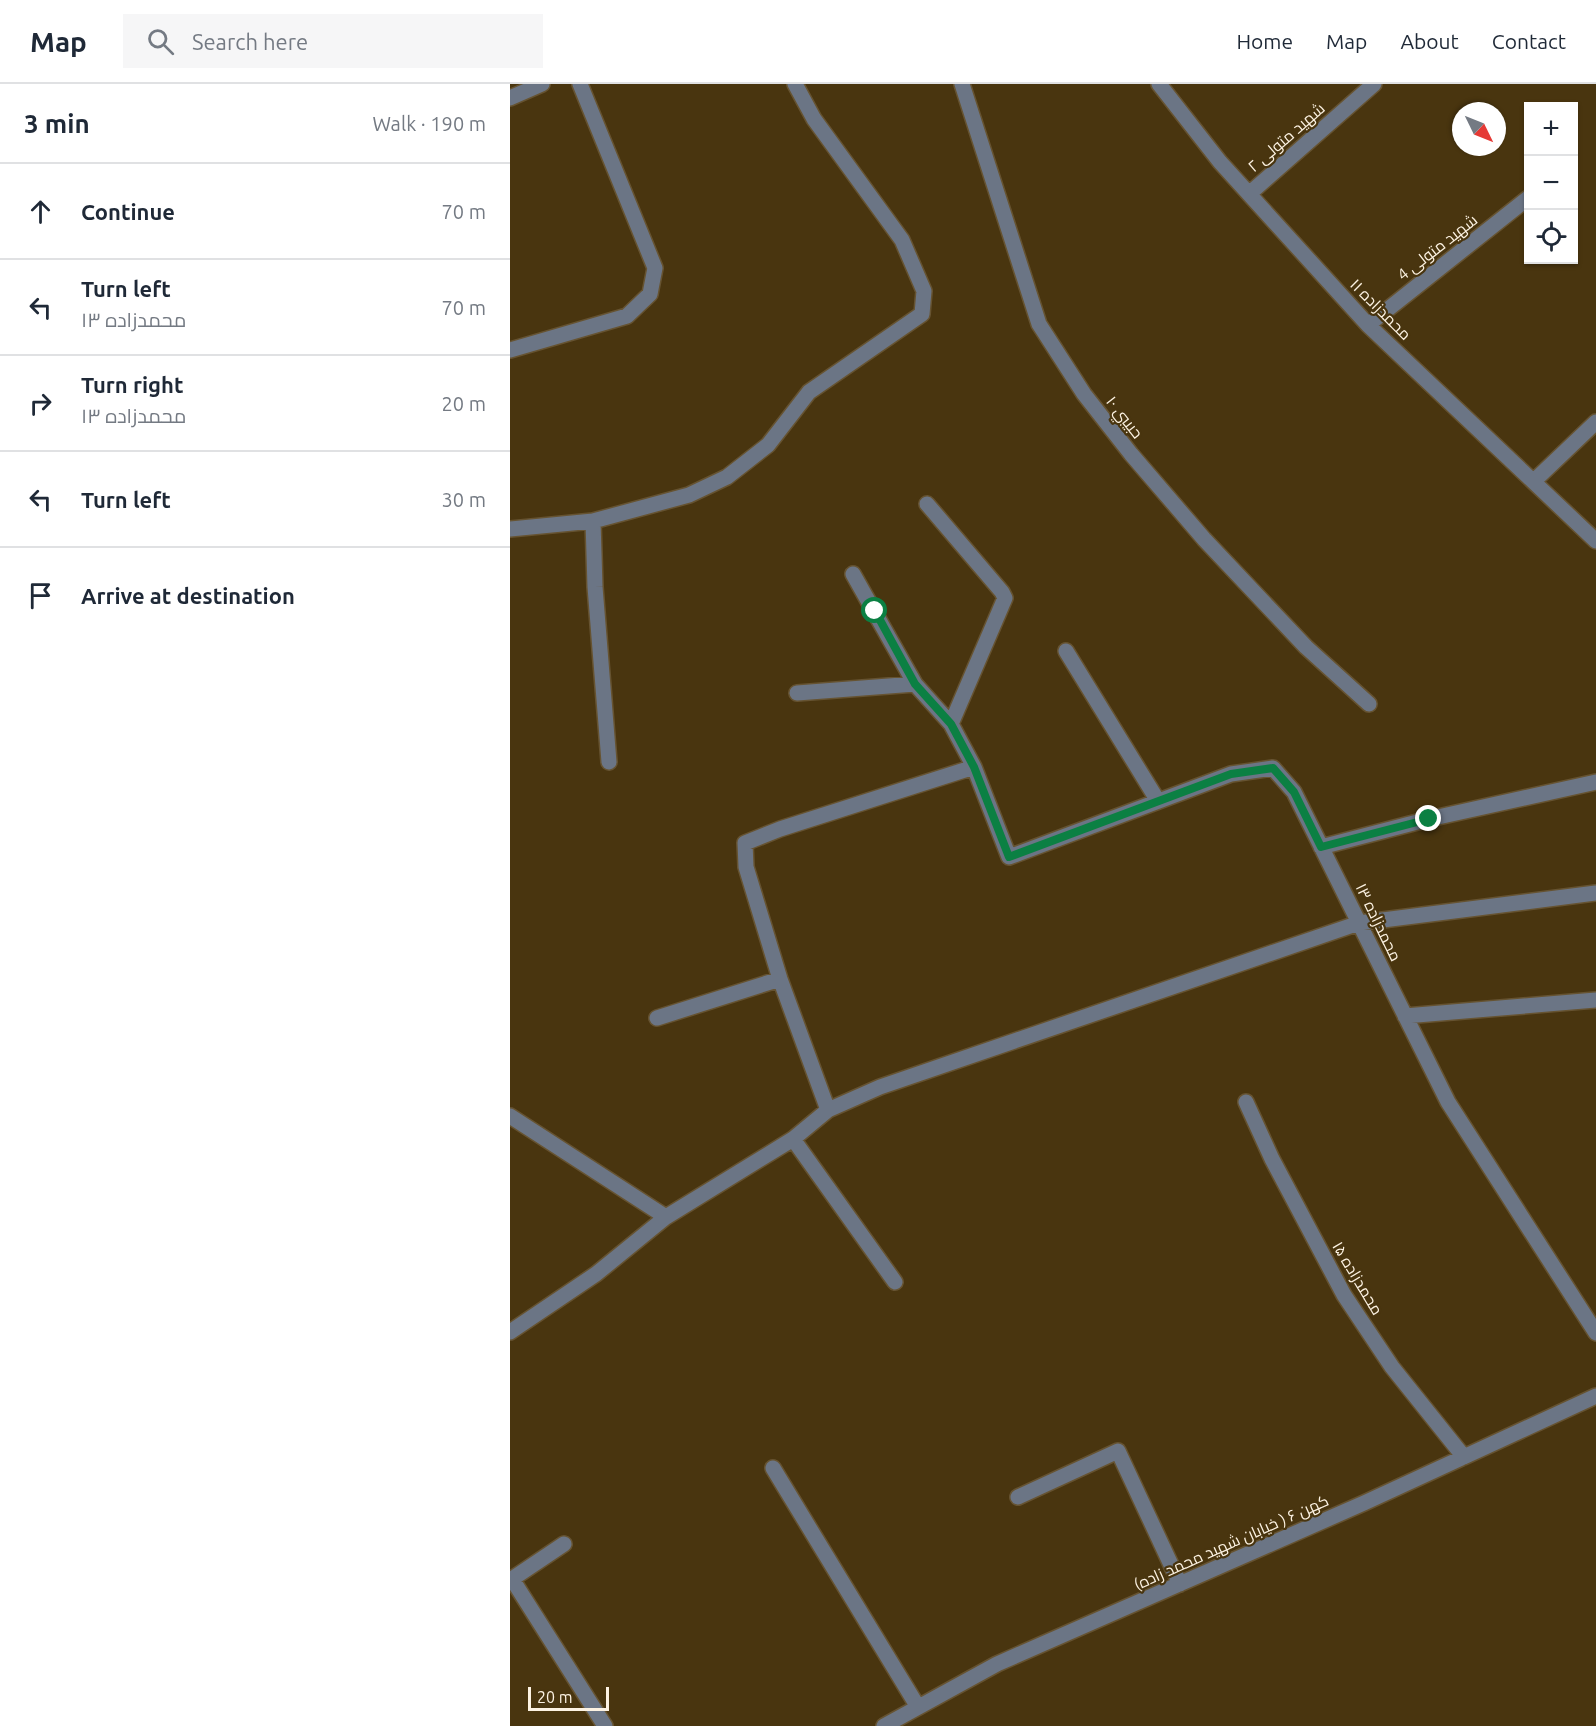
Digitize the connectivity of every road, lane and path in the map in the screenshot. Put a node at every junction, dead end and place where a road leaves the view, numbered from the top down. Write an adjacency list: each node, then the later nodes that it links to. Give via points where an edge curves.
1 (542, 84): 7 (street)
2 (580, 84): 11 (street, via 655,268 650,294 627,316)
3 (795, 84): 15 (street, via 814,119 902,240 924,291 922,314 809,392 768,445 727,477 689,495)
4 (962, 84): 22 (street, حبيبي ١٠, via 1039,324 1084,394 1204,539 1306,647)
5 (1159, 84): 8 (street, محمدزاده ۱۱)
6 (1374, 84): 8 (street, شهید متولی ۲)
7 (510, 98)
8 (1249, 194): 10 (street, محمدزاده ۱۱)
9 (1524, 201): 10 (street, شهید متولی 4)
10 (1368, 325): 13 (street, محمدزاده ۱۱)
11 (510, 350)
12 (1596, 422): 13 (street)
13 (1534, 481): 17 (street, محمدزاده ۱۱)
14 (927, 504): 23 (street, via 1005,598)
15 (593, 520): 16 (street); 24 (street)
16 (510, 529)
17 (1596, 541)
18 (853, 574): 20 (street)
19 (1066, 651): 27 (street)
20 (915, 684): 21 (street); 23 (street)
21 (797, 693)
22 (1369, 704)
23 (951, 724): 25 (street)
24 (609, 762)
25 (974, 767): 27 (street, محمدزاده ۱۳, via 1009,857); 31 (street, via 746,843 746,867)
26 (1596, 782): 28 (street)
27 (1158, 801): 28 (street, محمدزاده ۱۳, via 1231,774 1273,768 1294,792)
28 (1321, 847): 30 (street, محمدزاده ۱۳)
29 (1596, 893): 30 (street)
30 (1359, 923): 33 (street, محمدزاده ۱۳); 36 (street, via 880,1087)
31 (780, 979): 34 (street); 36 (street)
32 (1596, 1000): 33 (street)
33 (1405, 1016): 42 (street, محمدزاده ۱۳, via 1448,1102)
34 (657, 1018)
35 (1246, 1102): 44 (street, محمدزاده ۱۵, via 1344,1295 1392,1367)
36 (828, 1110): 38 (street)
37 (510, 1116): 39 (street)
38 (793, 1139): 39 (street); 40 (street)
39 (666, 1217): 41 (street, via 597,1274)
40 (895, 1282)
41 (510, 1332)
42 (1596, 1333)
43 (1596, 1396): 44 (street, کهن ۶ ( خیابان شهید محمد زاده))
44 (1464, 1457): 48 (street, کهن ۶ ( خیابان شهید محمد زاده))
45 (773, 1468): 49 (street)
46 (1018, 1497): 48 (street, via 1118,1451)
47 (564, 1544): 50 (street, via 512,1579)
48 (1180, 1584): 49 (street, کهن ۶ ( خیابان شهید محمد زاده), via 997,1664)
49 (918, 1707): 51 (street, کهن ۶ ( خیابان شهید محمد زاده))
50 (605, 1726)
51 (884, 1726)

